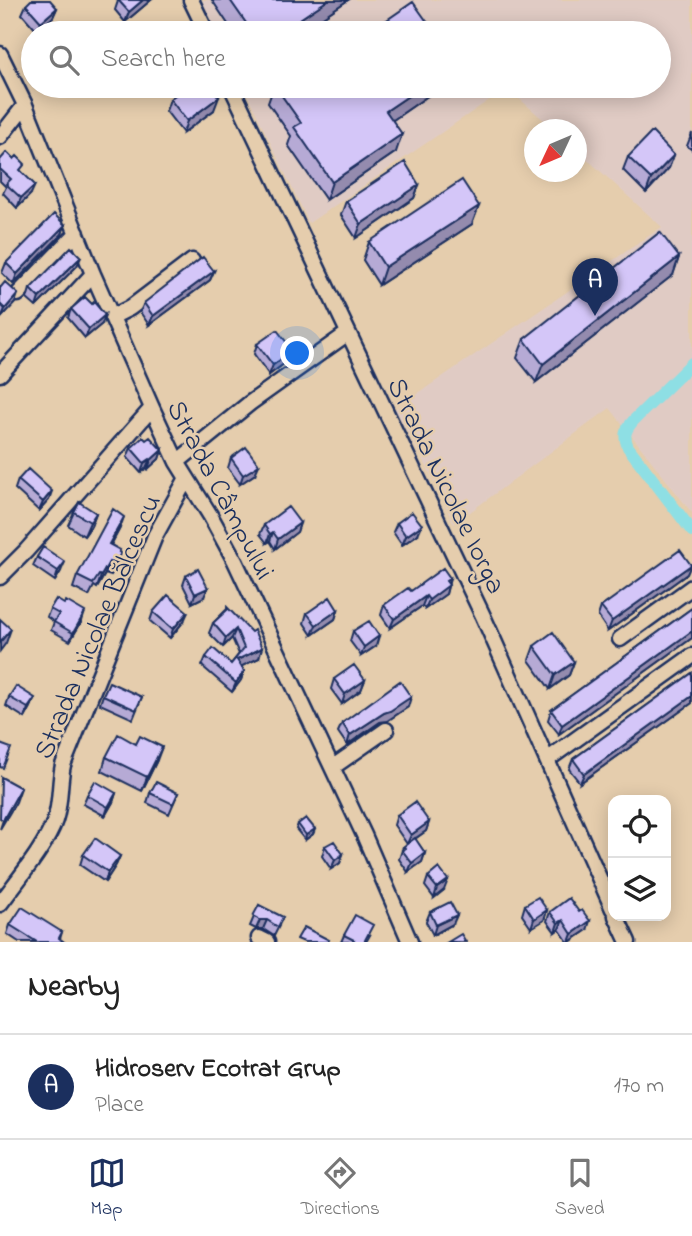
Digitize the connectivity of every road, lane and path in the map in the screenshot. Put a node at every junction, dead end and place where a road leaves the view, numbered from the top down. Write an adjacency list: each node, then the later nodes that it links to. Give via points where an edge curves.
1 (191, 0): 2 (street)
2 (201, 21)
3 (0, 54): 4 (street, Strada Câmpului)
4 (21, 97)
5 (22, 98): 7 (street, Strada Câmpului)
6 (237, 98): 14 (street, Strada Nicolae Iorga)
7 (25, 105): 8 (street); 9 (street, Strada Câmpului)
8 (0, 137)
9 (77, 233): 11 (street, Strada Câmpului); 12 (street)
10 (192, 261): 13 (street)
11 (93, 274): 13 (street, Strada Câmpului); 15 (street)
12 (18, 294)
13 (112, 317): 16 (street, Strada Câmpului)
14 (348, 333): 17 (street); 24 (street, Strada Nicolae Iorga)
15 (0, 373)
16 (152, 408): 17 (street, Strada Câmpului); 19 (street)
17 (177, 462): 18 (street, Strada Câmpului)
18 (187, 478): 25 (street, Strada Câmpului, via 234,561); 27 (street, Strada Nicolae Bălcescu, via 155,536 64,765 55,820)
19 (0, 578)
20 (692, 587): 21 (street)
21 (620, 639)
22 (692, 656): 24 (street)
23 (386, 730): 25 (street)
24 (547, 760): 26 (street, Strada Nicolae Iorga)
25 (333, 767): 29 (street, Strada Câmpului)
26 (608, 898)
27 (0, 904)
28 (618, 921): 30 (street)
29 (410, 942)
30 (628, 942)

